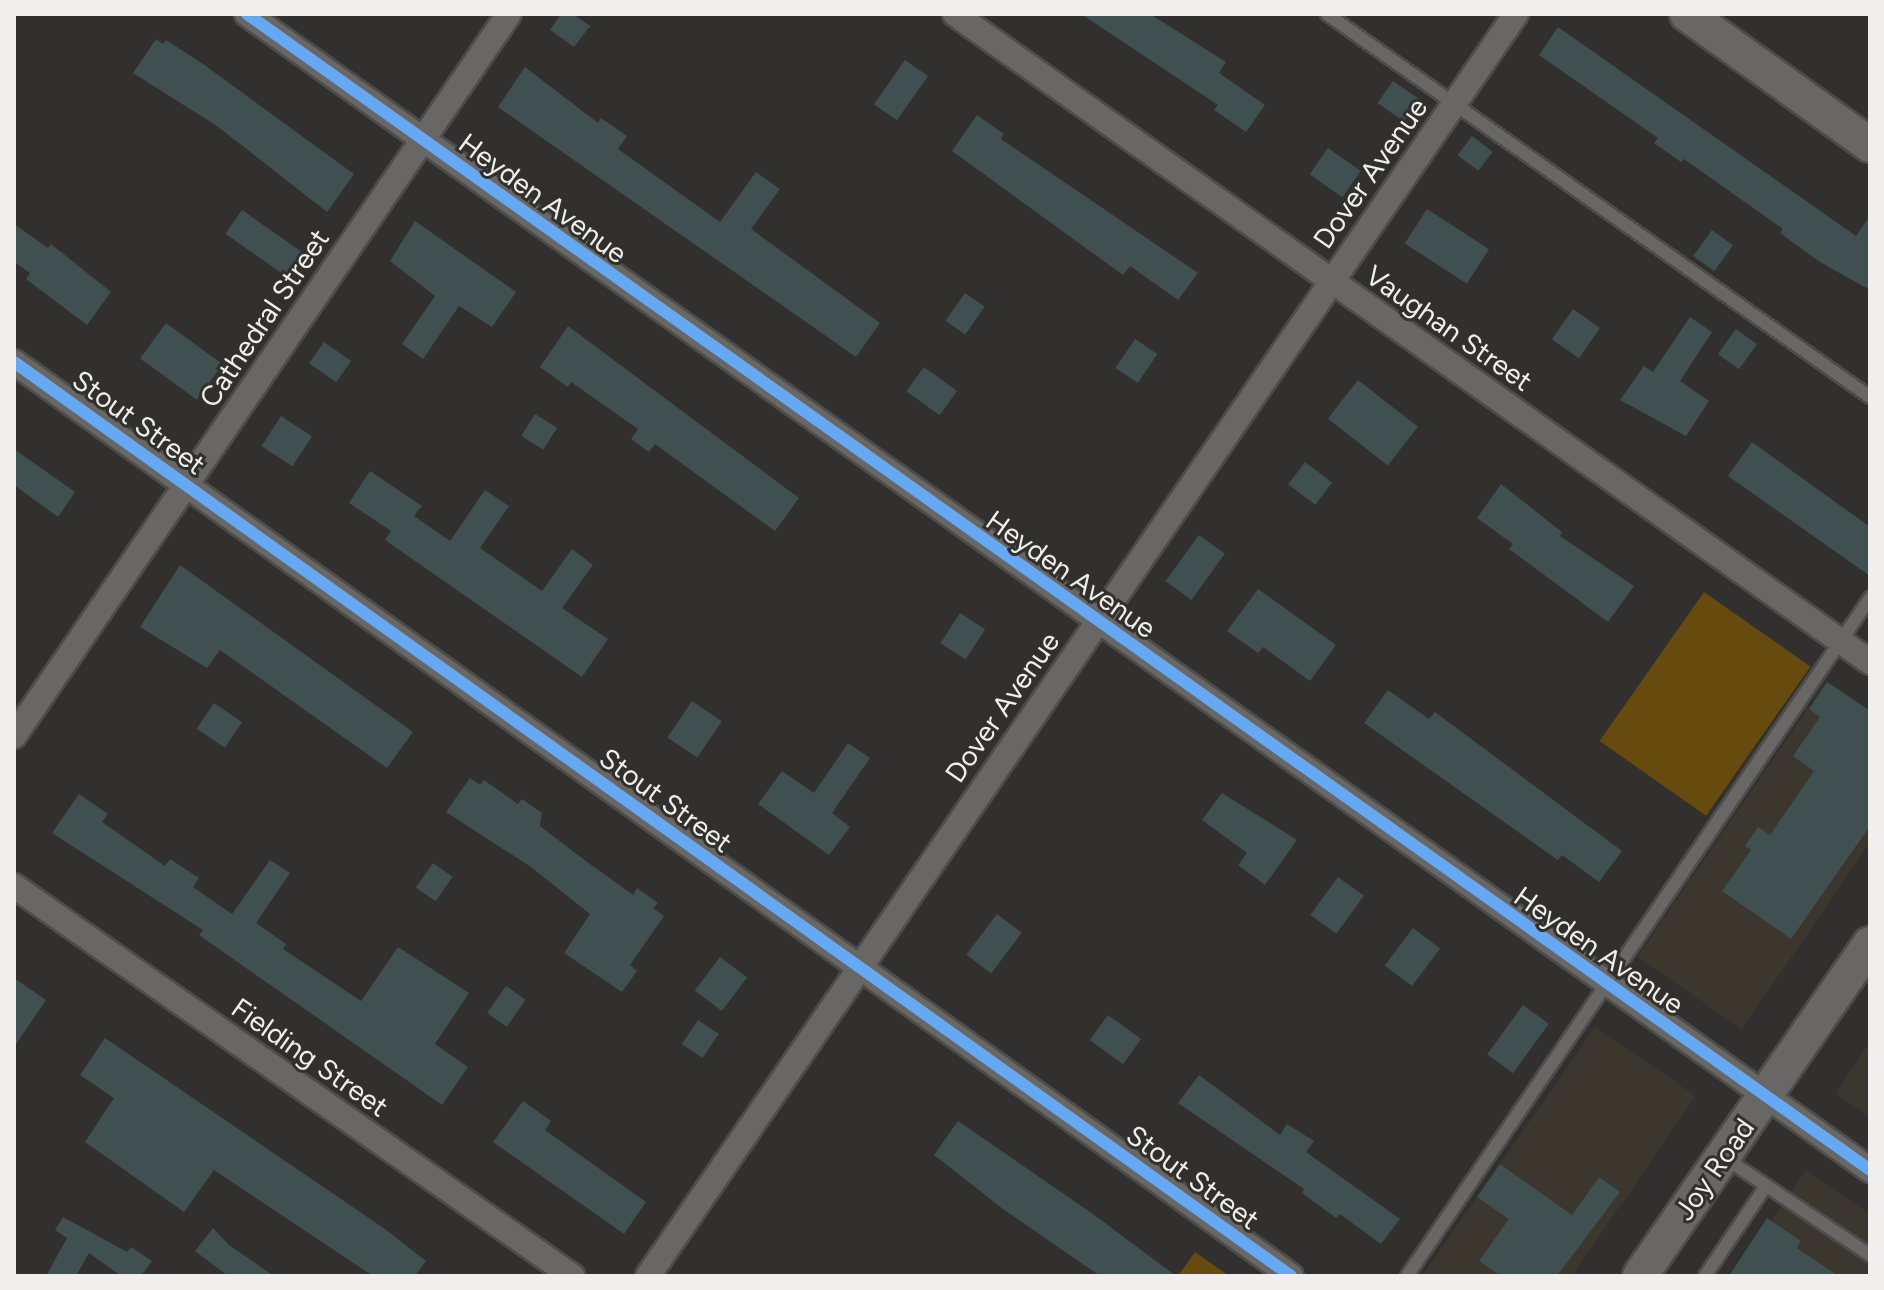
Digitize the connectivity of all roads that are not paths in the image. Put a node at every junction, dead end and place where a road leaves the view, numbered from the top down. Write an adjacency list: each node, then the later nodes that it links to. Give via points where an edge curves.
1 (247, 14): 8 (street, Heyden Avenue)
2 (509, 14): 8 (street, Cathedral Street)
3 (955, 14): 10 (street, Vaughan Street)
4 (1327, 14): 7 (lane)
5 (1516, 14): 7 (street, Dover Avenue)
6 (1687, 14): 9 (main road)
7 (1453, 104): 10 (street, Dover Avenue); 12 (lane)
8 (422, 141): 13 (street, Cathedral Street); 15 (street, Heyden Avenue)
9 (1870, 145)
10 (1331, 282): 15 (street, Dover Avenue); 16 (street, Vaughan Street)
11 (14, 362): 13 (street, Stout Street)
12 (1870, 397)
13 (185, 485): 18 (street, Cathedral Street); 21 (street, Stout Street)
14 (1870, 598): 16 (lane)
15 (1097, 622): 21 (street, Dover Avenue); 22 (street, Heyden Avenue)
16 (1840, 641): 17 (street, Vaughan Street); 22 (lane)
17 (1870, 662)
18 (14, 736)
19 (14, 886): 28 (street, Fielding Street)
20 (1870, 944): 23 (main road, Joy Road)
21 (859, 967): 29 (street, Dover Avenue); 30 (street, Stout Street)
22 (1606, 985): 23 (street, Heyden Avenue); 31 (lane)
23 (1764, 1097): 24 (main road, Joy Road); 25 (street, Heyden Avenue)
24 (1723, 1156): 26 (lane); 32 (main road, Joy Road)
25 (1870, 1170)
26 (1766, 1186): 27 (lane); 33 (lane)
27 (1870, 1255)
28 (572, 1276)
29 (648, 1276)
30 (1291, 1276)
31 (1407, 1276)
32 (1640, 1276)
33 (1705, 1276)

